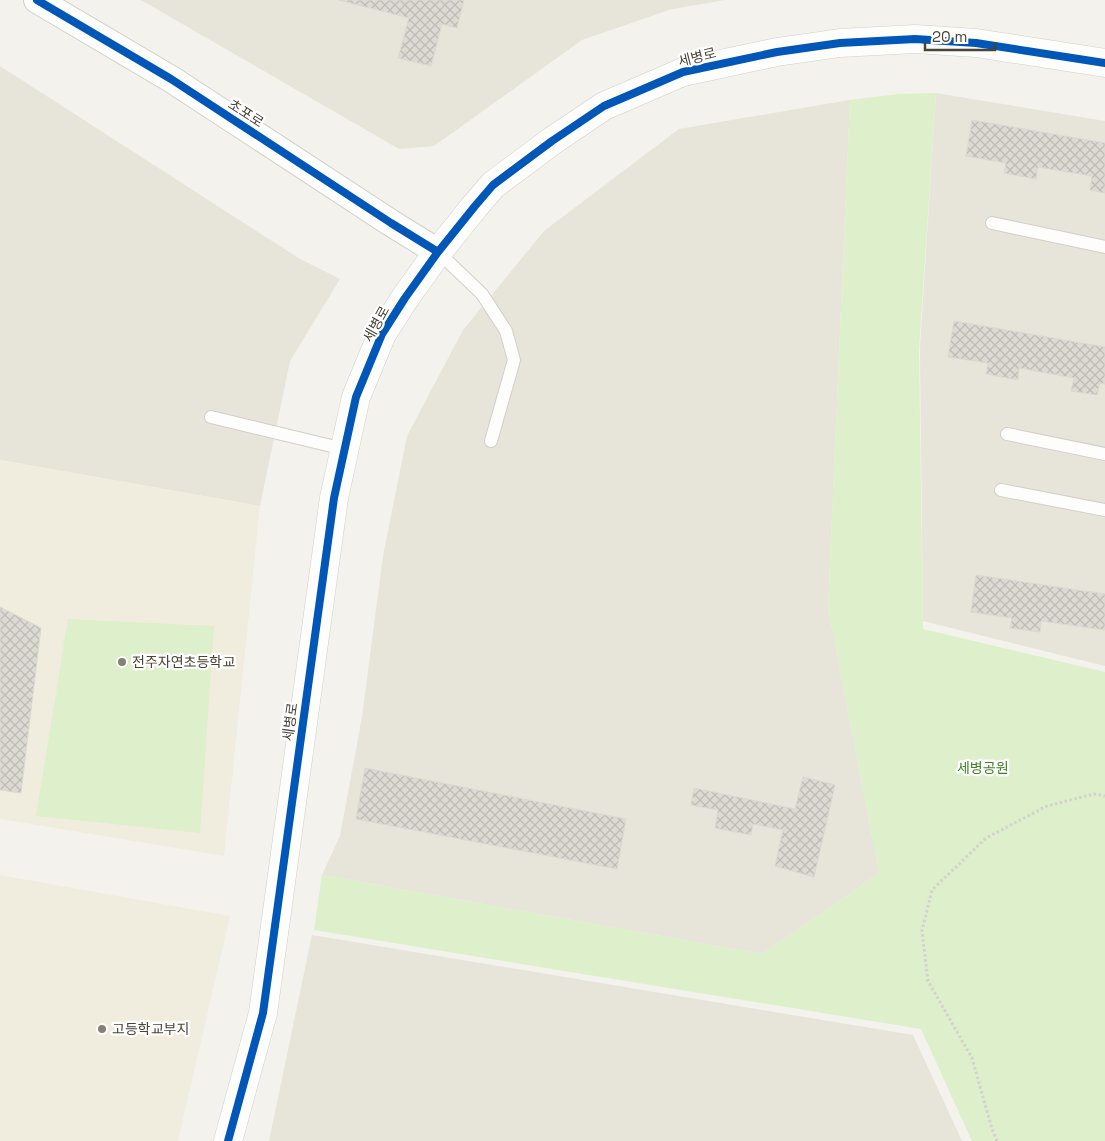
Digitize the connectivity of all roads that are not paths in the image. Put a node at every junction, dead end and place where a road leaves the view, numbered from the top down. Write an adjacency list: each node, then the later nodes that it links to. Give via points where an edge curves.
1 (37, 0): 5 (street, 초포로, via 170,79)
2 (1105, 63): 5 (street, 세병로, via 976,43 915,39 831,44 683,72 604,106 552,141 493,185)
3 (992, 223): 4 (lane)
4 (1105, 247)
5 (438, 252): 8 (lane, via 482,294 506,331 514,360); 9 (street, 세병로, via 382,334 356,397)
6 (211, 417): 9 (lane)
7 (1007, 434): 10 (lane)
8 (491, 440)
9 (344, 449): 13 (street, 세병로, via 334,498 262,1013)
10 (1105, 454)
11 (1001, 490): 12 (lane)
12 (1105, 510)
13 (228, 1141)

